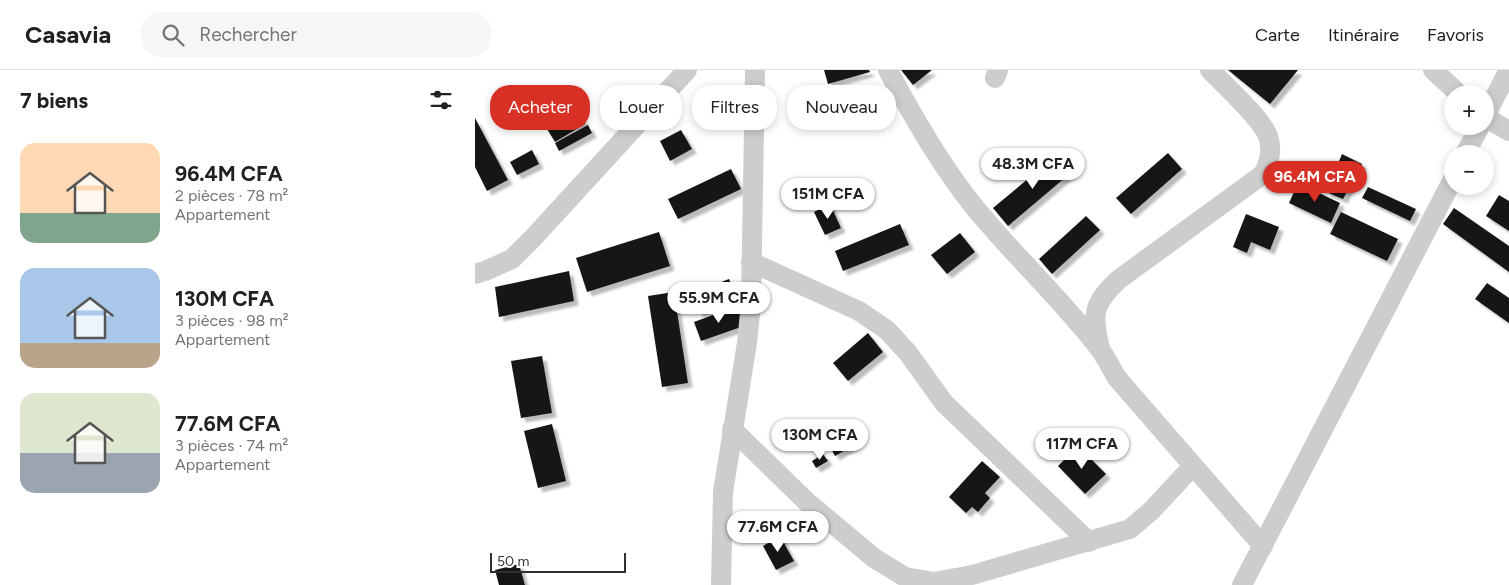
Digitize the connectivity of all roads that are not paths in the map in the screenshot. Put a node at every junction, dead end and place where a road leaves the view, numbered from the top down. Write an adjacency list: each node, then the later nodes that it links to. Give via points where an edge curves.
1 (687, 70): 13 (street, via 512,259)
2 (755, 70): 12 (street)
3 (888, 70): 14 (street, via 919,125 986,222)
4 (1210, 70): 14 (street, via 1261,124 1268,136 1267,168 1106,292 1097,307 1094,324)
5 (1433, 70): 7 (street)
6 (1509, 70): 8 (street)
7 (1449, 85)
8 (1494, 99)
9 (1494, 122): 10 (street)
10 (1509, 131)
11 (1445, 195): 18 (street)
12 (751, 262): 15 (street, via 747,343); 17 (street, via 859,311 887,330 944,403)
13 (475, 274)
14 (1100, 349): 16 (street, via 1117,378)
15 (732, 429): 17 (street, via 807,502 874,558 905,577 934,582 972,575); 19 (street, via 723,492)
16 (1193, 466): 17 (street, via 1151,511 1129,528); 18 (street)
17 (1089, 542)
18 (1263, 546): 20 (street)
19 (721, 585)
20 (1242, 585)

